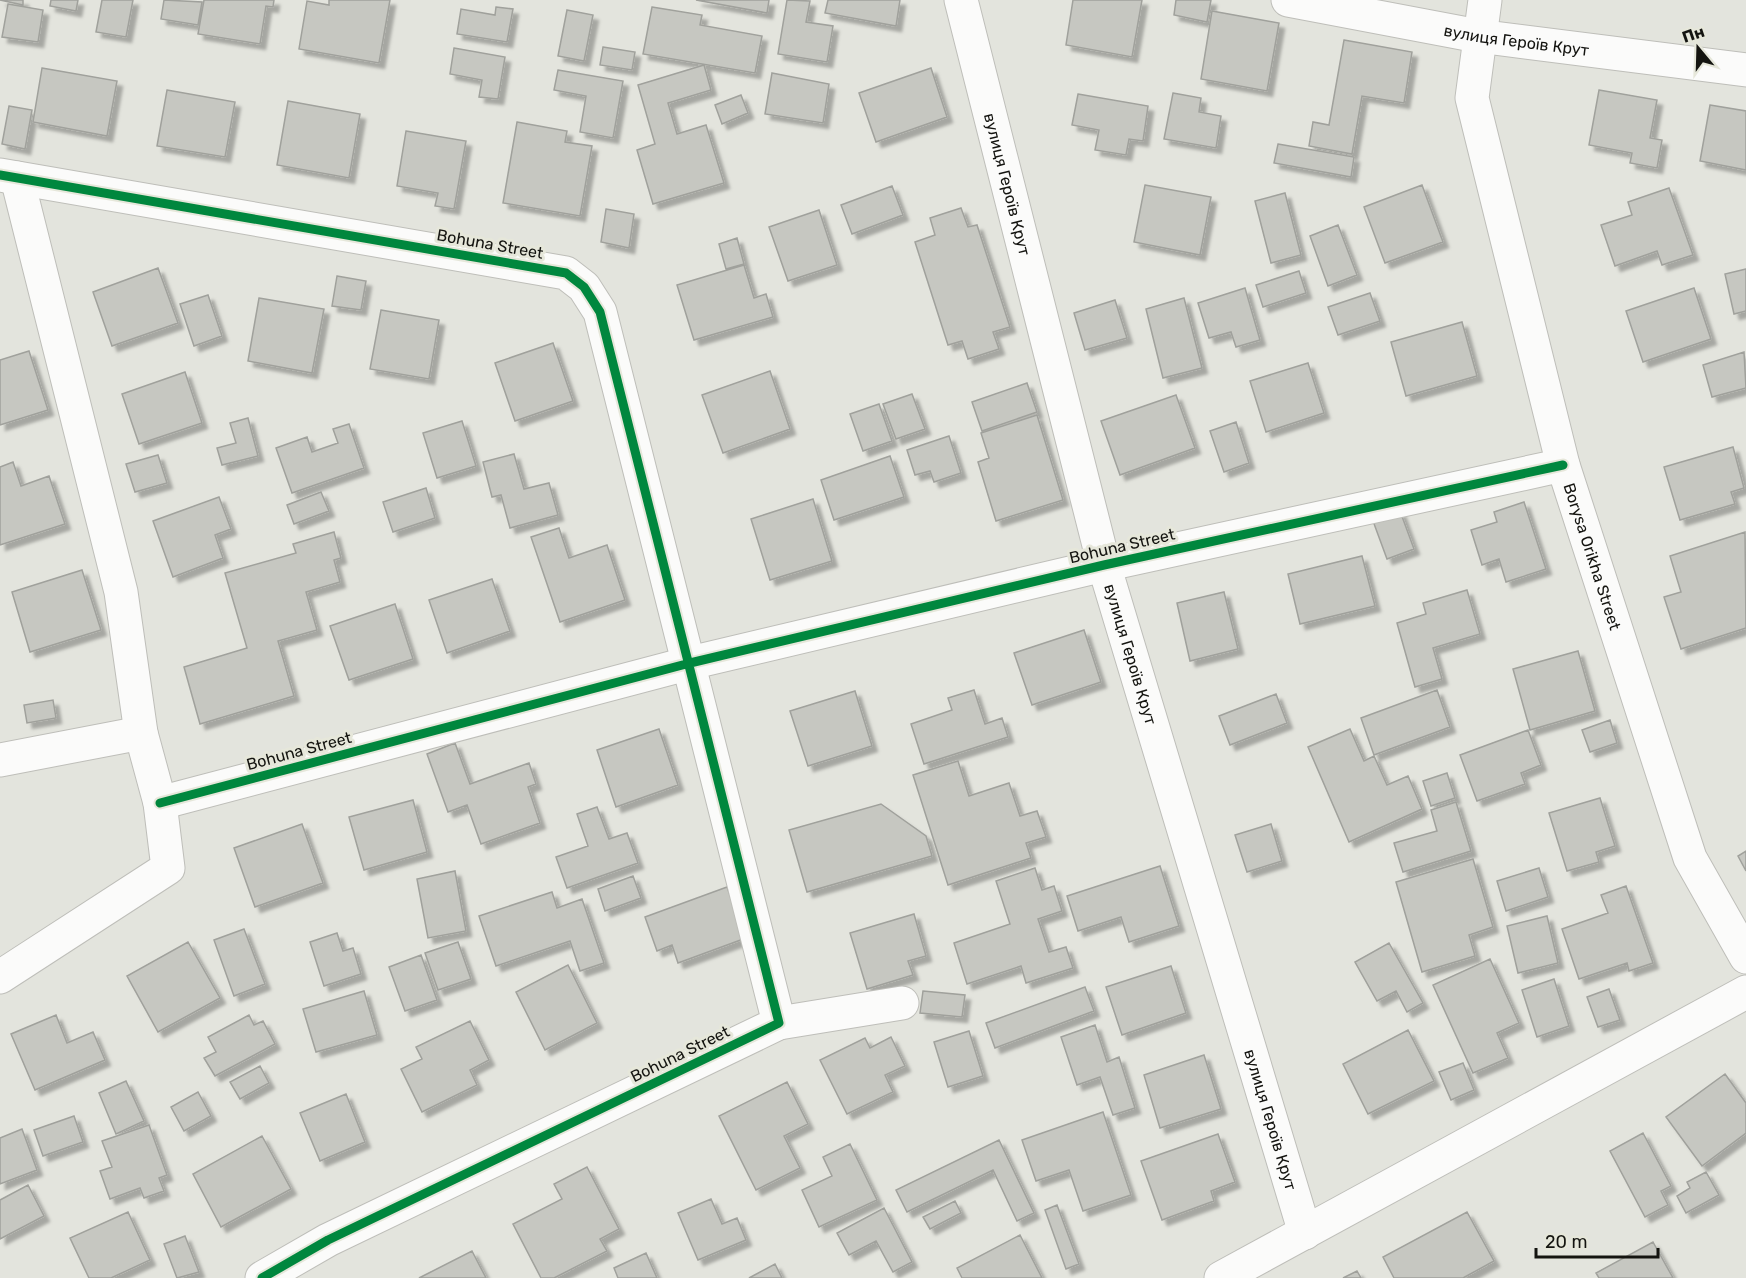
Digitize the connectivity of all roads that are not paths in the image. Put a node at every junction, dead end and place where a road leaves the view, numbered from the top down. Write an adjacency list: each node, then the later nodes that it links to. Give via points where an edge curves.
1 (961, 0): 8 (street, вулиця Героїв Крут)
2 (1288, 0): 4 (street, вулиця Героїв Крут)
3 (1485, 0): 4 (street, Borysa Orikha Street)
4 (1478, 36): 5 (street, вулиця Героїв Крут); 7 (street, Borysa Orikha Street, via 1472,98)
5 (1746, 70)
6 (8, 176): 9 (street, Bohuna Street, via 566,273 584,287 600,312); 10 (street, via 121,592)
7 (1563, 465): 8 (street, Bohuna Street); 13 (street, Borysa Orikha Street, via 1690,858)
8 (1104, 565): 9 (street, Bohuna Street); 18 (street, вулиця Героїв Крут)
9 (690, 663): 12 (street, Bohuna Street); 17 (street, Bohuna Street)
10 (141, 733): 11 (street); 12 (street)
11 (0, 760)
12 (160, 803): 14 (street, via 168,868)
13 (1746, 957)
14 (0, 977)
15 (1746, 992): 18 (street)
16 (902, 1003): 17 (street)
17 (779, 1023): 19 (street, Bohuna Street, via 328,1240)
18 (1305, 1233): 20 (street)
19 (262, 1278)
20 (1221, 1278)

